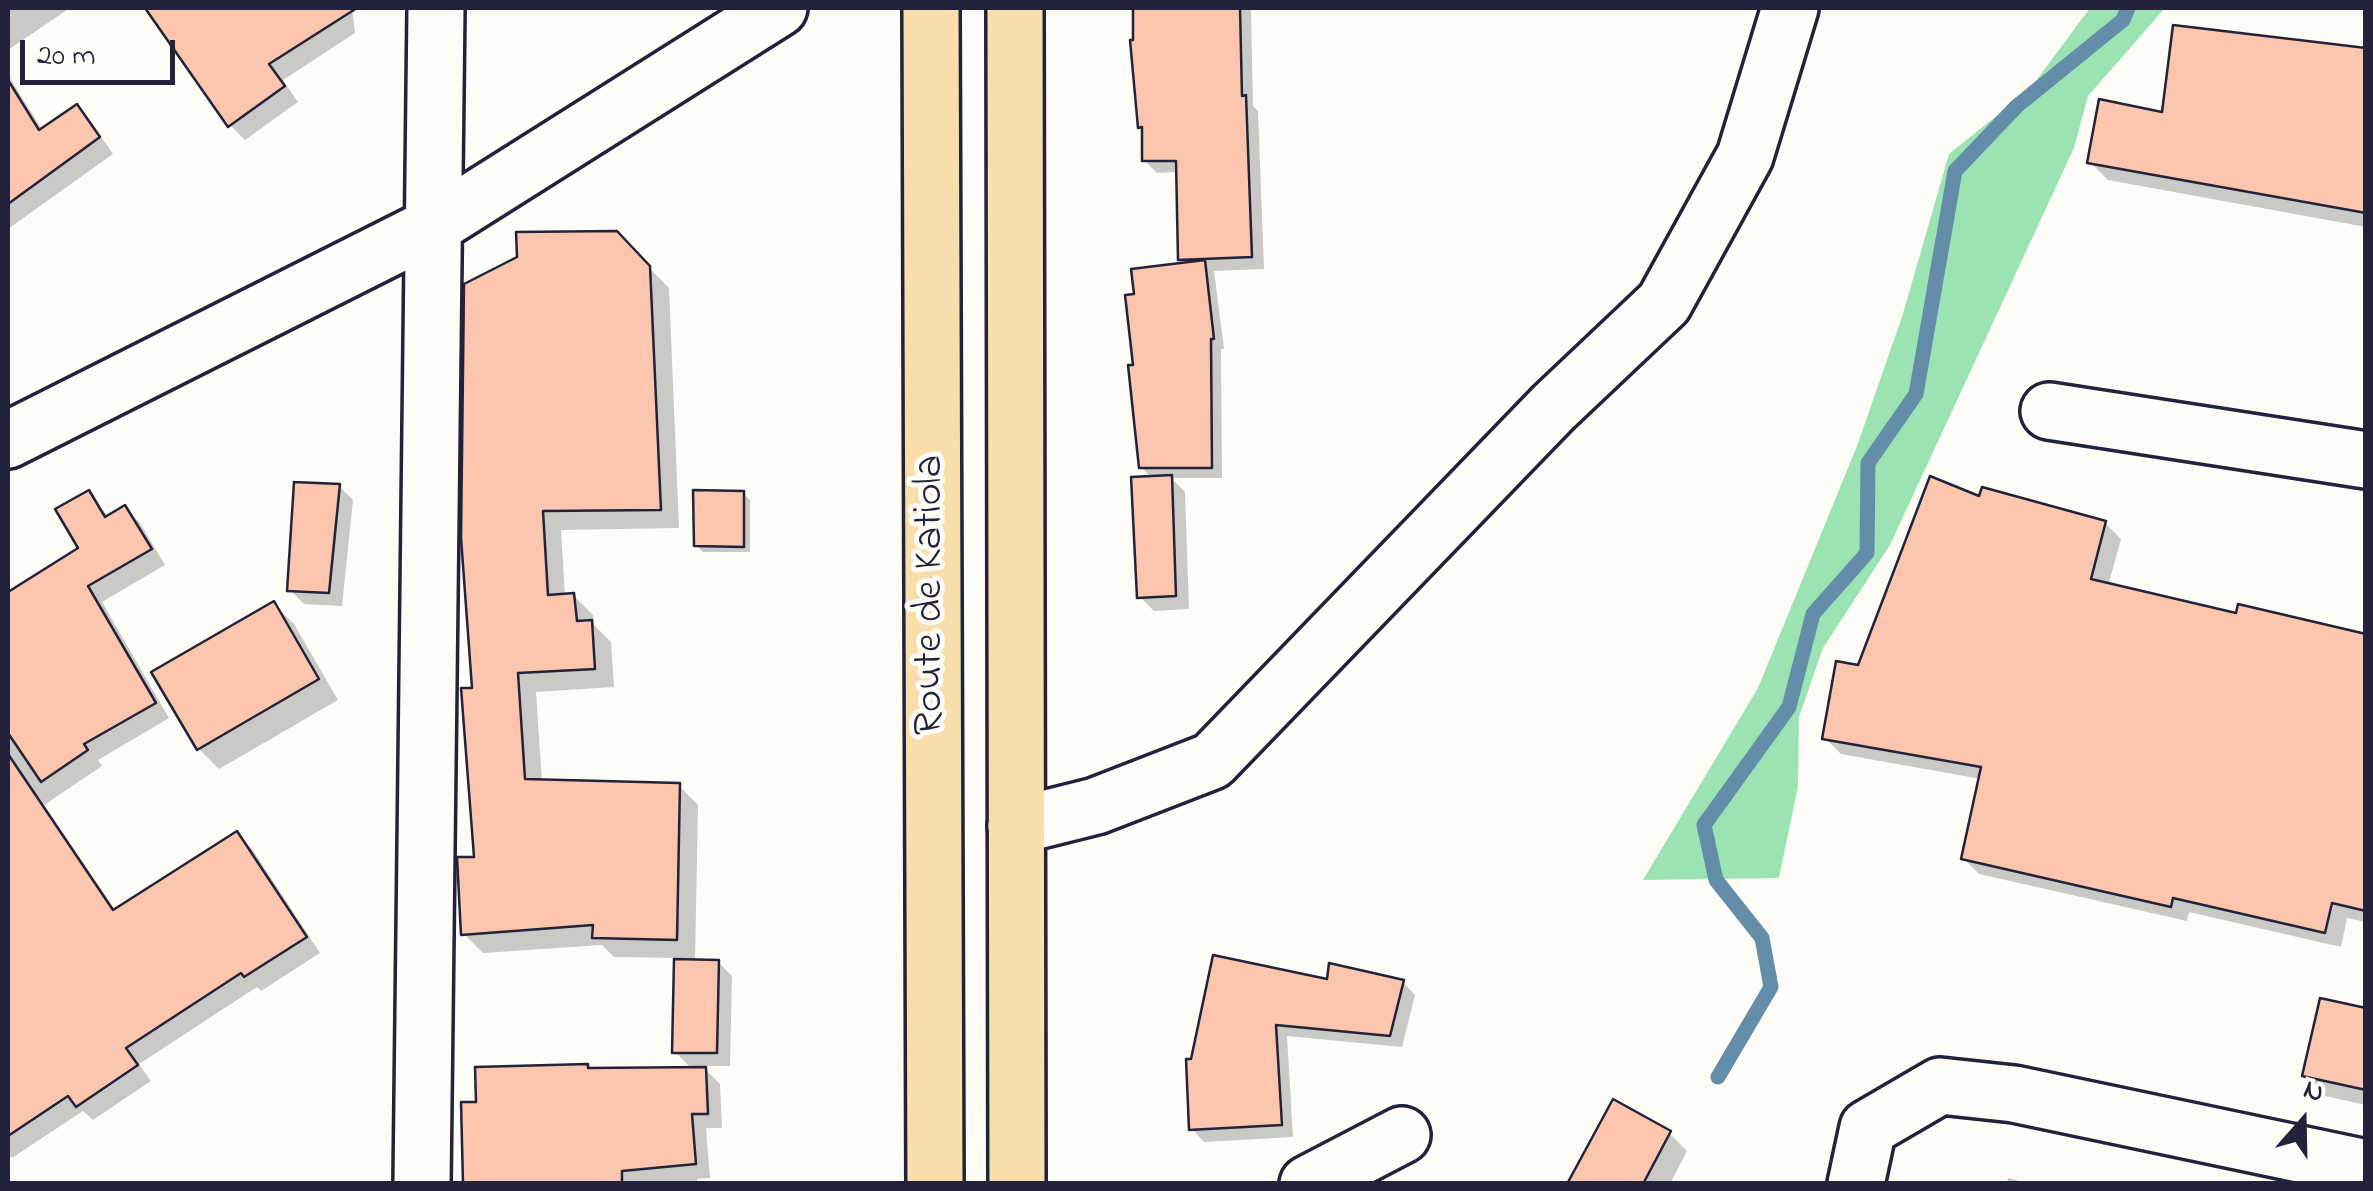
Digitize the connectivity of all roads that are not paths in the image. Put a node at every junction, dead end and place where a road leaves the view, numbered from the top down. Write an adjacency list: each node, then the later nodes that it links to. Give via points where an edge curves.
1 (436, 8): 6 (street)
2 (778, 8): 6 (street)
3 (931, 8): 14 (highway, Route de Katiola)
4 (1016, 8): 10 (highway, Route de Katiola)
5 (1790, 8): 10 (street, via 1745,156 1664,303 1553,408 1212,761 1096,806)
6 (436, 225): 8 (street); 13 (street)
7 (2050, 411): 9 (street)
8 (8, 440)
9 (2366, 460)
10 (1016, 826): 15 (highway, Route de Katiola)
11 (1402, 1135): 16 (street)
12 (2366, 1168): 17 (street, via 2014,1094 1940,1086 1868,1128)
13 (422, 1184)
14 (934, 1184)
15 (1017, 1184)
16 (1308, 1184)
17 (1856, 1184)

